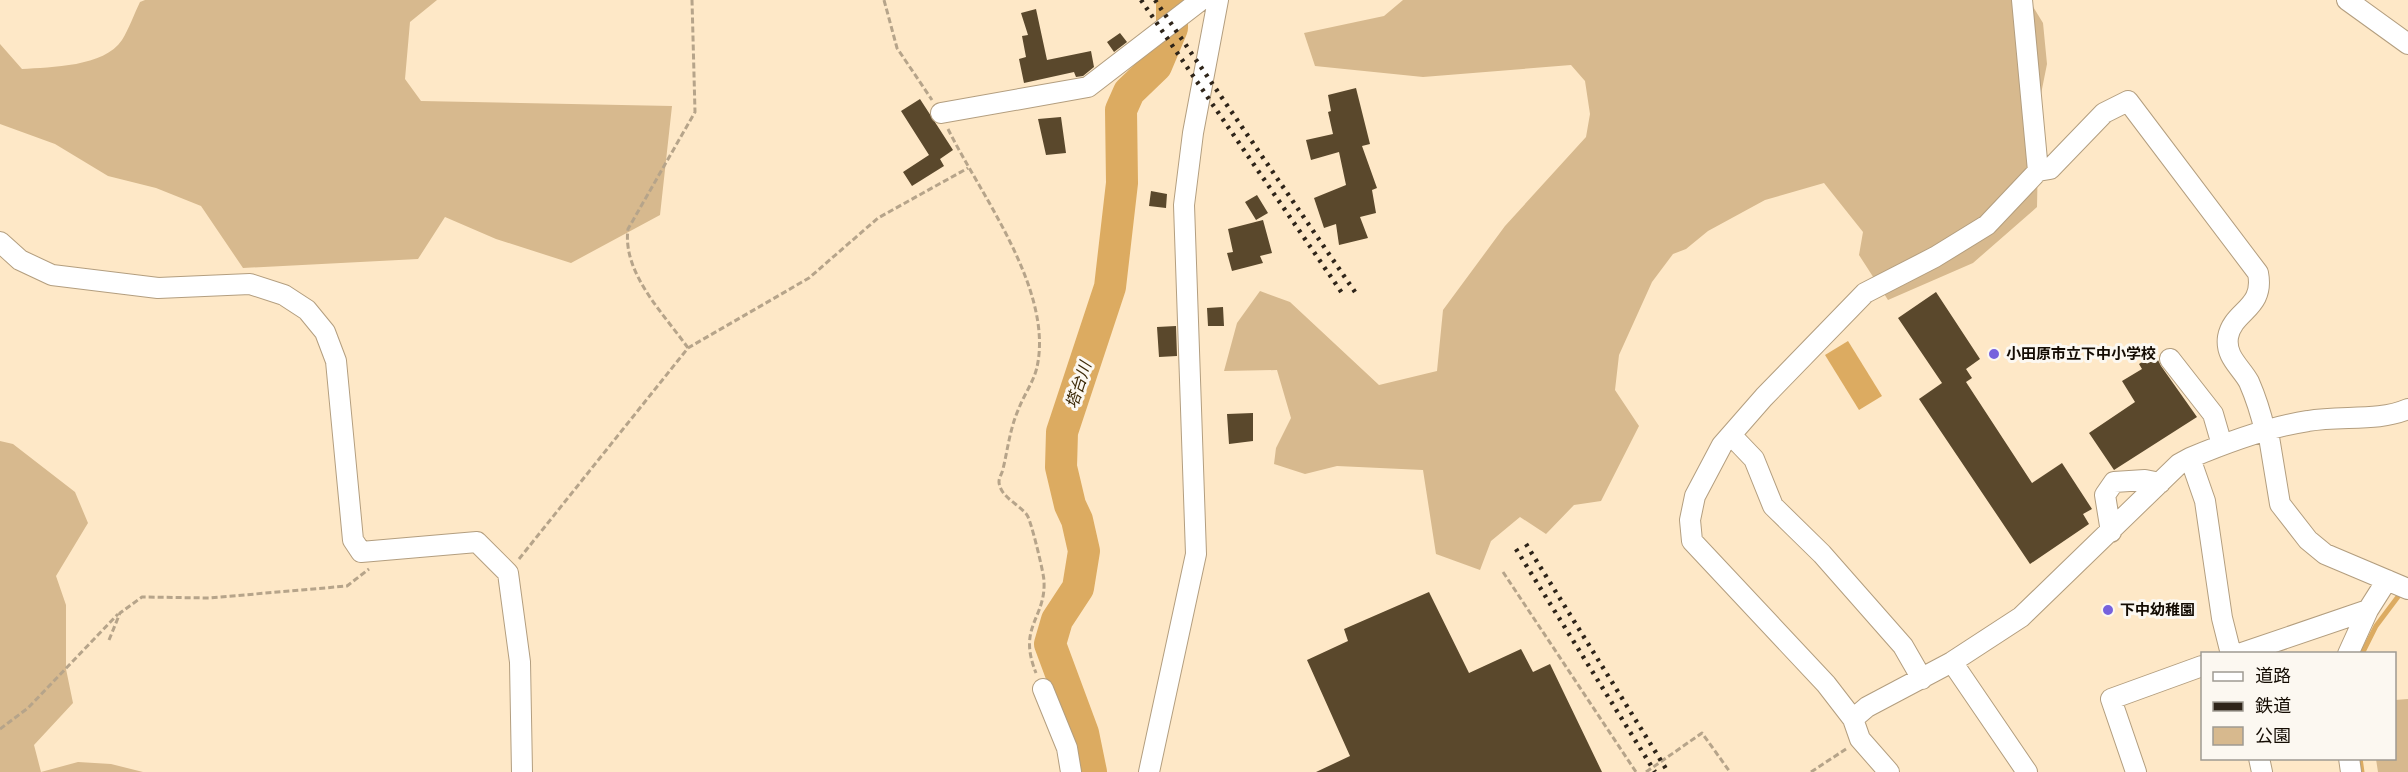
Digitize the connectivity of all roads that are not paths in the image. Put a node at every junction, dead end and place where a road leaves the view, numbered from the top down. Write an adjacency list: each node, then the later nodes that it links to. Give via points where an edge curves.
1 (1201, 0): 6 (street, via 1088,87)
2 (1218, 0): 30 (street, via 1184,205 1196,554)
3 (2022, 0): 7 (street)
4 (2347, 0): 5 (street)
5 (2408, 44)
6 (941, 113)
7 (2038, 171): 11 (street, via 2050,169 2104,113 2128,101 2258,273 2258,295 2232,326 2229,352 2248,380); 12 (street, via 1987,225 1865,293)
8 (0, 242): 28 (street, via 20,260 52,275 158,288 250,284 284,295 307,310 325,332 336,361 353,540 361,552 477,542 508,573 520,662)
9 (2170, 359): 13 (street, via 2213,414)
10 (2408, 409): 11 (street, via 2393,416 2307,421)
11 (2266, 431): 13 (street); 17 (street, via 2280,504 2308,540 2325,554)
12 (1731, 435): 25 (street, via 1754,459 1773,506 1822,554 1903,646); 27 (street, via 1695,496 1690,520 1692,541 1797,652)
13 (2222, 445): 14 (street)
14 (2190, 458): 15 (street); 20 (street, via 2205,501)
15 (2160, 483): 16 (street); 16 (street, via 2114,482 2105,495)
16 (2111, 532): 23 (street, via 2021,617)
17 (2387, 580): 18 (street); 19 (street)
18 (2408, 589)
19 (2368, 610): 21 (street); 22 (street)
20 (2230, 652)
21 (2245, 652)
22 (2349, 652)
23 (1952, 662): 25 (street); 32 (street)
24 (2201, 666): 33 (street, via 2110,699)
25 (1922, 679): 27 (street, via 1867,707)
26 (1043, 689): 29 (street, via 1067,748)
27 (1853, 719): 31 (street, via 1860,739)
28 (522, 772)
29 (1071, 772)
30 (1149, 772)
31 (1889, 772)
32 (2027, 772)
33 (2136, 772)

